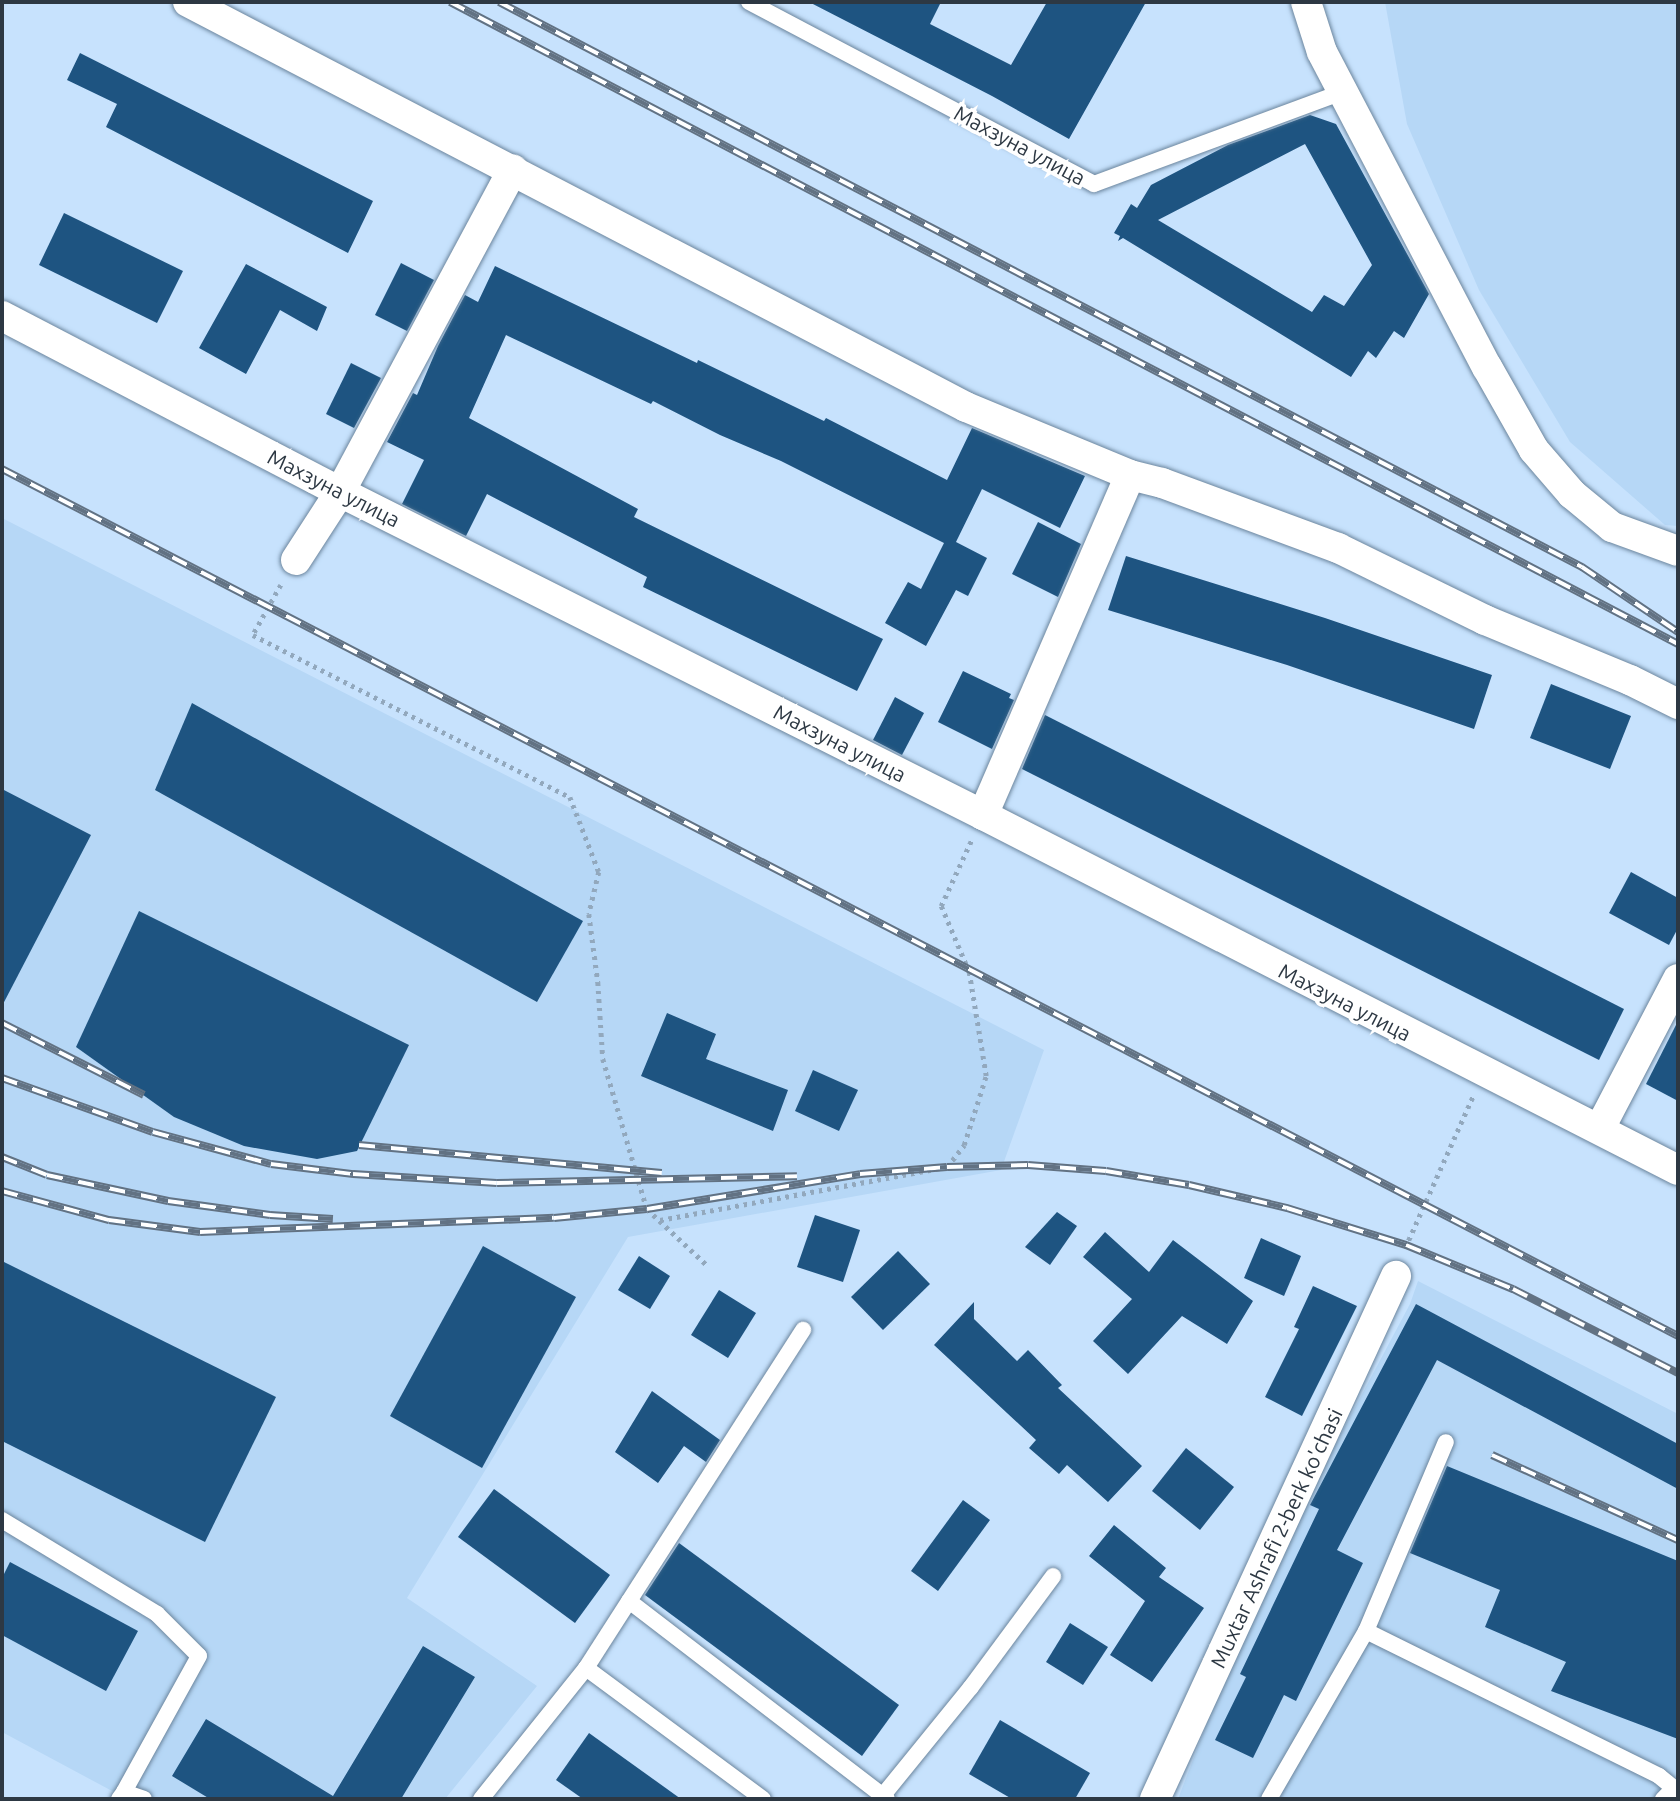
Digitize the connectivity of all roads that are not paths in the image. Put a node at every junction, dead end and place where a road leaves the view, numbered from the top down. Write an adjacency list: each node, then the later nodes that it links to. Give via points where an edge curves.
1 (188, 2): 5 (street)
2 (749, 2): 4 (lane, Махзуна улица, via 1094,184)
3 (1306, 2): 4 (street, via 1317,39)
4 (1343, 92): 9 (street, via 1534,450 1572,494 1612,527)
5 (513, 169): 7 (street, via 966,407); 8 (street)
6 (2, 316): 8 (street, Махзуна улица)
7 (1130, 475): 11 (street, via 1162,482 1338,548 1485,620); 12 (street)
8 (340, 492): 10 (street); 12 (street, Махзуна улица)
9 (1678, 551)
10 (296, 561)
11 (1678, 704)
12 (983, 815): 14 (street, Махзуна улица, via 1483,1073)
13 (1678, 979): 14 (street)
14 (1600, 1128): 15 (street, Махзуна улица)
15 (1678, 1170)
16 (1396, 1276): 29 (street, Muxtar Ashrafi 2-berk ko'chasi)
17 (803, 1330): 21 (lane)
18 (1446, 1442): 22 (lane)
19 (2, 1520): 24 (lane, via 157,1614 199,1656)
20 (1053, 1576): 25 (lane)
21 (629, 1601): 23 (lane); 25 (lane)
22 (1366, 1631): 30 (lane); 31 (lane, via 1659,1776 1674,1788)
23 (586, 1668): 27 (lane); 28 (lane)
24 (121, 1795): 26 (lane)
25 (882, 1797)
26 (144, 1799)
27 (481, 1799)
28 (763, 1799)
29 (1155, 1799)
30 (1269, 1799)
31 (1663, 1799)

